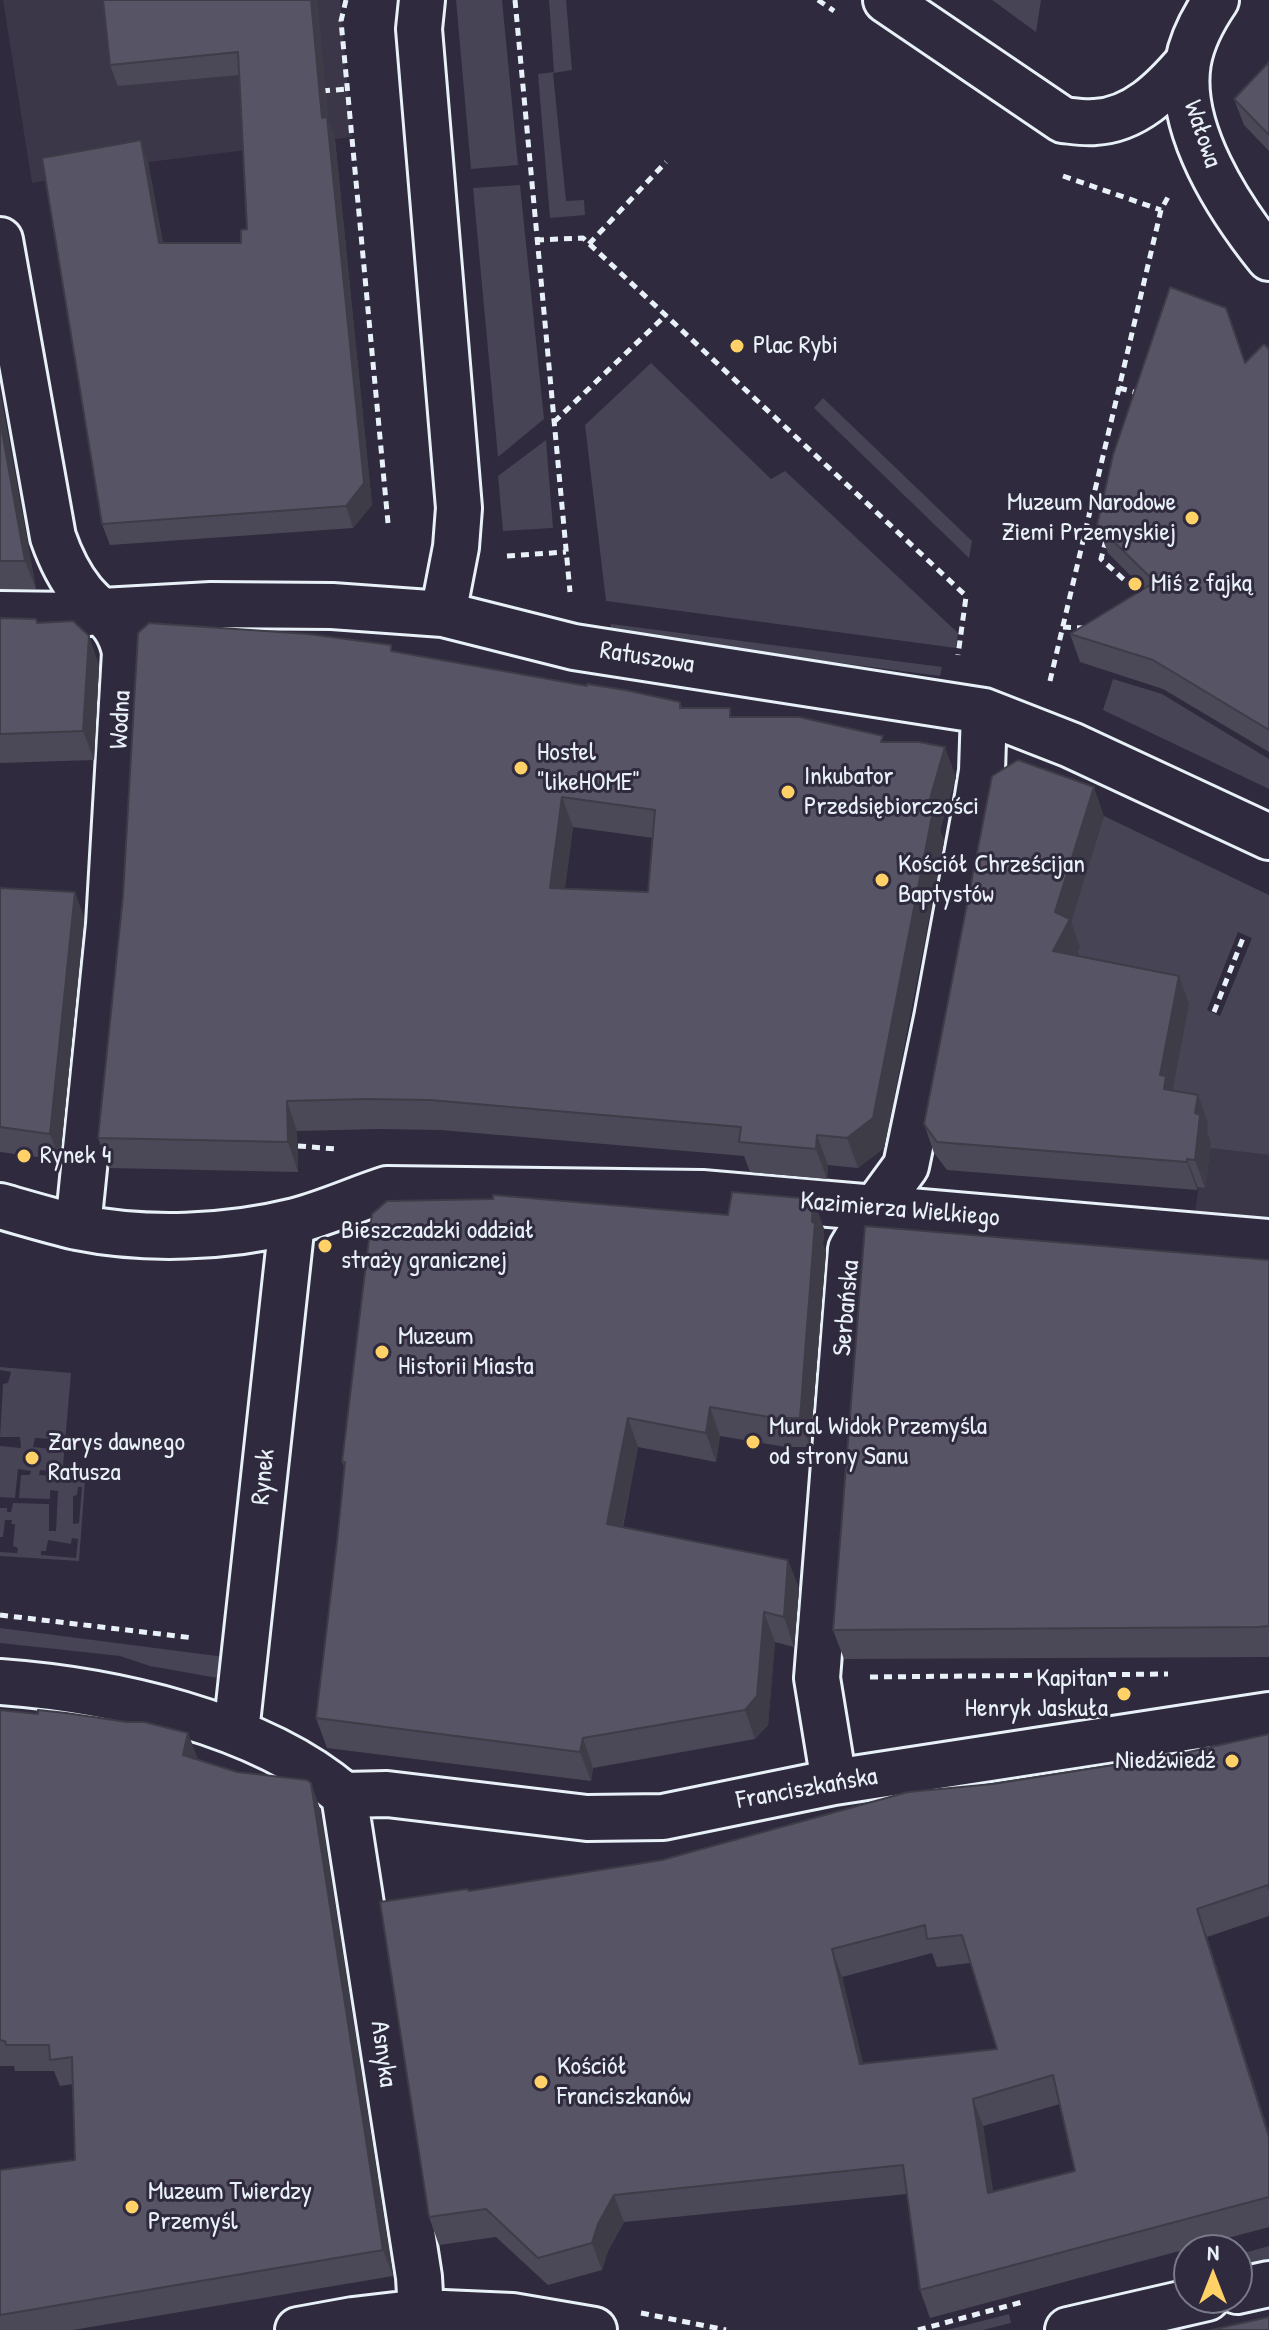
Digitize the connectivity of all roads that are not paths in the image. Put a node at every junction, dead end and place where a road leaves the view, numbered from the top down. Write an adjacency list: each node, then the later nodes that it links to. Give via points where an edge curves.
1 (422, 0): 9 (street, via 419,29 459,508)
2 (886, 0): 4 (street, via 1063,120 1096,123 1133,112 1164,90)
3 (1216, 0): 4 (street, Wałowa, via 1197,32)
4 (1188, 62): 6 (street, Wałowa, via 1187,91 1201,144 1231,207)
5 (0, 240): 7 (street, Wodna, via 53,537 73,580)
6 (1269, 258)
7 (102, 611): 8 (street, Ratuszowa); 9 (street, Ratuszowa, via 332,606); 15 (street, Wodna, via 122,636 125,652 109,924)
8 (0, 614)
9 (443, 614): 10 (street, Ratuszowa, via 574,647)
10 (984, 711): 11 (street, Ratuszowa, via 1071,745); 13 (street, Serbańska, via 978,796 906,1166)
11 (1269, 837)
12 (0, 1206): 15 (street)
13 (876, 1207): 14 (street, Kazimierza Wielkiego, via 702,1193 387,1189); 16 (street, Kazimierza Wielkiego); 20 (street, Serbańska, via 851,1249 817,1678)
14 (292, 1222): 15 (street, via 210,1236); 19 (street, Rynek)
15 (78, 1227)
16 (1269, 1242)
17 (0, 1682): 19 (street, via 148,1706)
18 (1269, 1715): 20 (street, Franciszkańska)
19 (236, 1732): 21 (street, via 308,1768)
20 (834, 1782): 21 (street, Franciszkańska, via 663,1817 587,1818 387,1794)
21 (344, 1795): 23 (street, Asnyka)
22 (1173, 2306): 26 (street)
23 (421, 2312): 24 (street); 25 (street, via 512,2316)
24 (298, 2330)
25 (594, 2330)
26 (1068, 2330)

